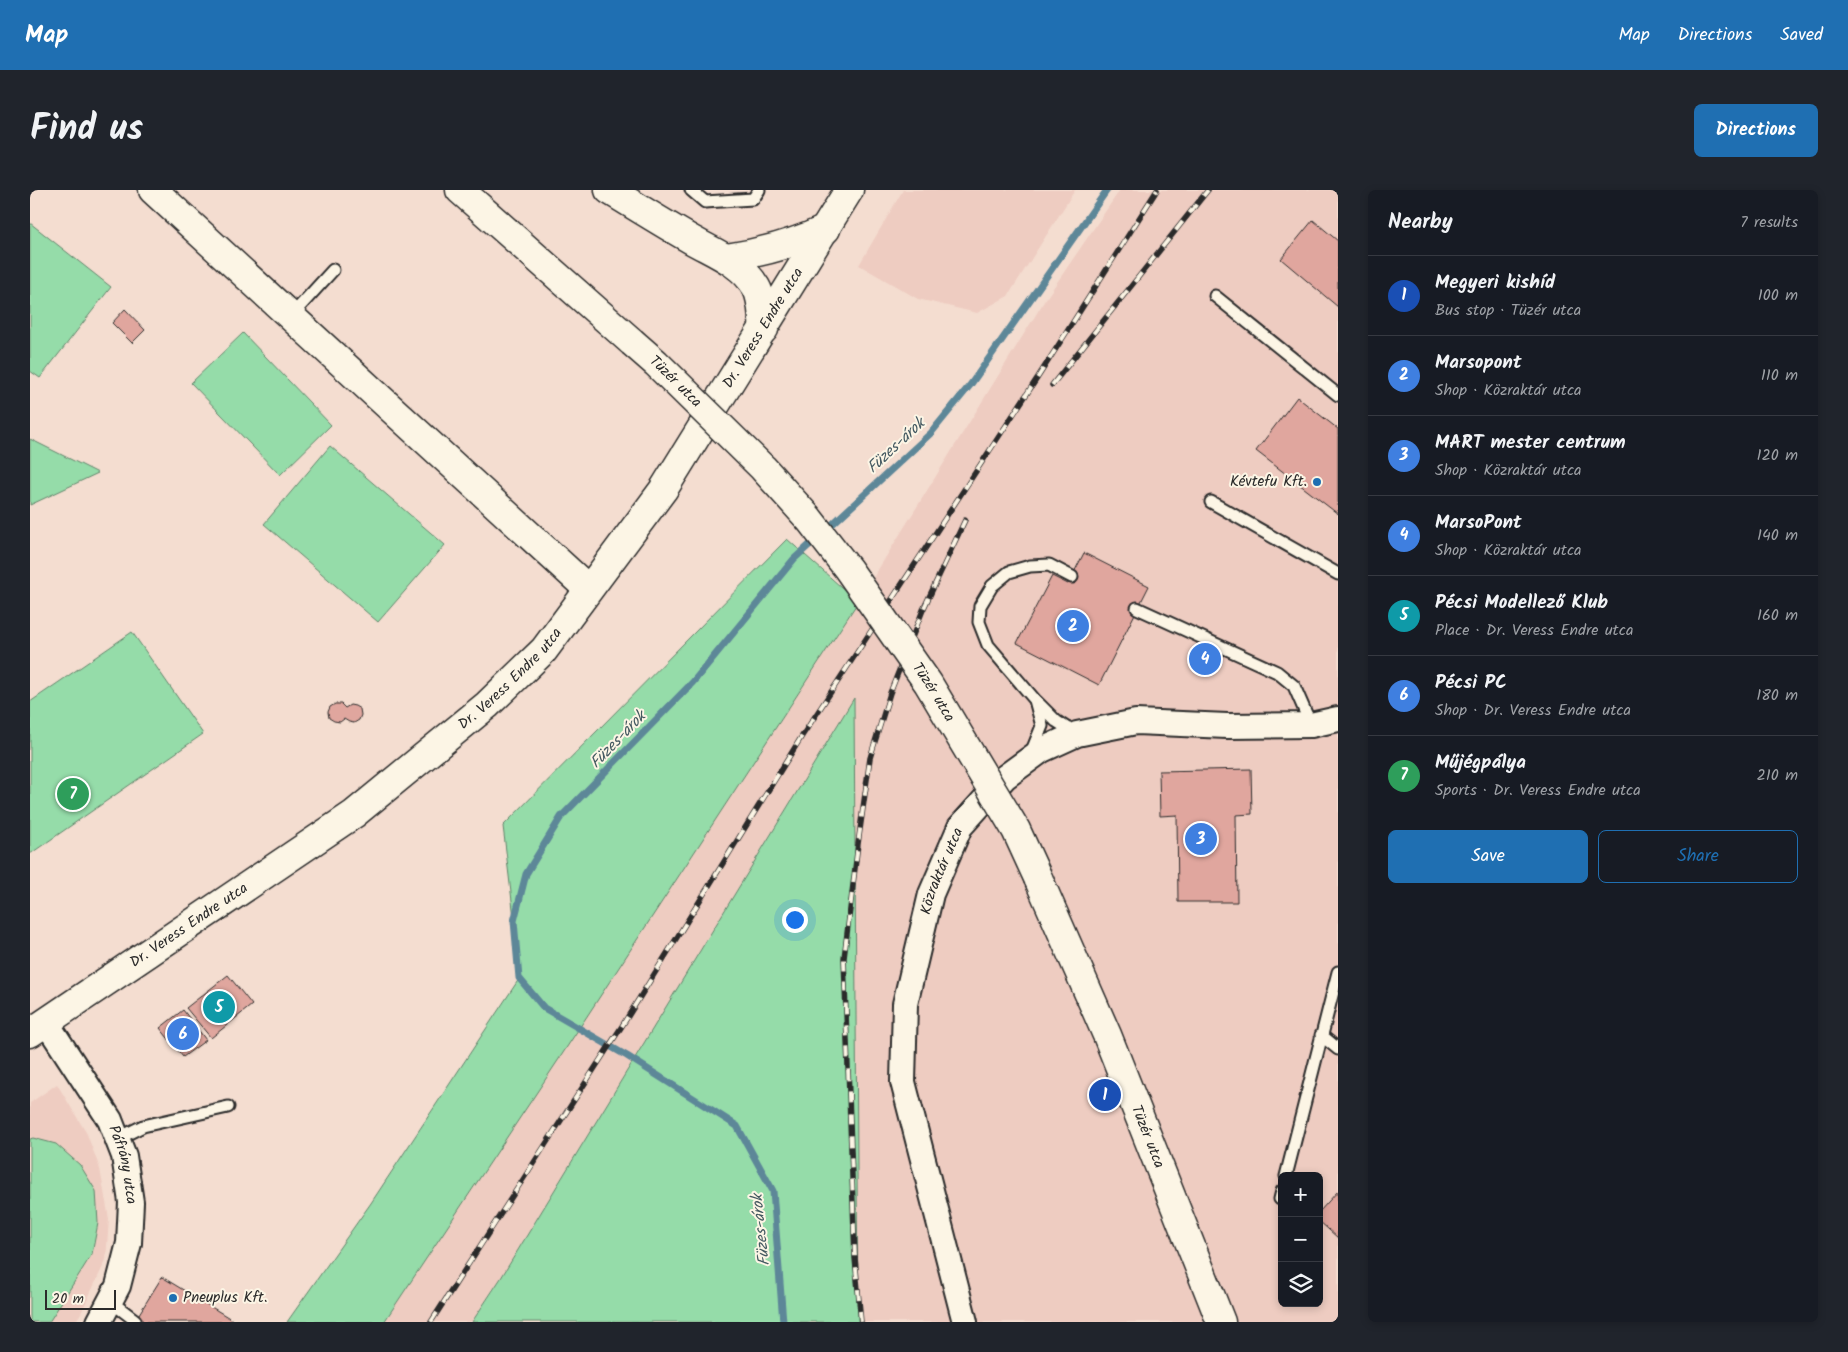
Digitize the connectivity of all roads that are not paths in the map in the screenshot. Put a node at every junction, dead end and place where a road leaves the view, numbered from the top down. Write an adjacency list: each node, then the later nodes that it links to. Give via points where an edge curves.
1 (153, 190): 11 (street)
2 (460, 190): 35 (street, Tüzér utca, bridge, via 656,363 763,468 848,569 928,682 1016,830 1038,878 1107,1035)
3 (609, 190): 8 (street)
4 (691, 190): 5 (lane, via 705,202 753,199)
5 (759, 190)
6 (849, 190): 7 (street, Dr. Veress Endre utca)
7 (826, 229): 8 (street, via 781,247); 12 (street, Dr. Veress Endre utca)
8 (726, 258): 12 (street, via 756,288)
9 (333, 270): 11 (lane)
10 (1215, 296): 13 (lane)
11 (291, 316): 17 (street)
12 (764, 329): 17 (street, Dr. Veress Endre utca, via 663,490)
13 (1338, 395)
14 (1211, 502): 15 (lane)
15 (1338, 574)
16 (1072, 577): 19 (lane, via 1049,566 1030,566 1009,572 992,586 980,606 979,622 988,645)
17 (588, 589): 25 (street, Dr. Veress Endre utca, via 544,650 487,706 354,814)
18 (1138, 608): 21 (lane, via 1277,672 1294,686)
19 (1035, 700): 22 (lane, via 1056,721); 23 (lane, via 1042,726)
20 (1338, 719): 21 (street, Közraktár utca)
21 (1311, 725): 22 (street, Közraktár utca, via 1136,722)
22 (1077, 734): 23 (street, Közraktár utca)
23 (1029, 759): 34 (street, Közraktár utca, via 1005,777 960,827 931,894 905,1004 903,1082)
24 (1338, 972): 26 (lane)
25 (38, 1027): 29 (street, Páfrány utca, via 110,1120)
26 (1322, 1035): 27 (lane); 30 (lane)
27 (1338, 1050)
28 (228, 1107): 29 (lane, via 143,1126)
29 (117, 1139): 31 (street, Páfrány utca, via 124,1156 131,1202 129,1243 118,1286)
30 (1287, 1172)
31 (110, 1301): 32 (lane); 33 (street, Páfrány utca)
32 (135, 1320)
33 (99, 1322)
34 (965, 1322)
35 (1220, 1322)

